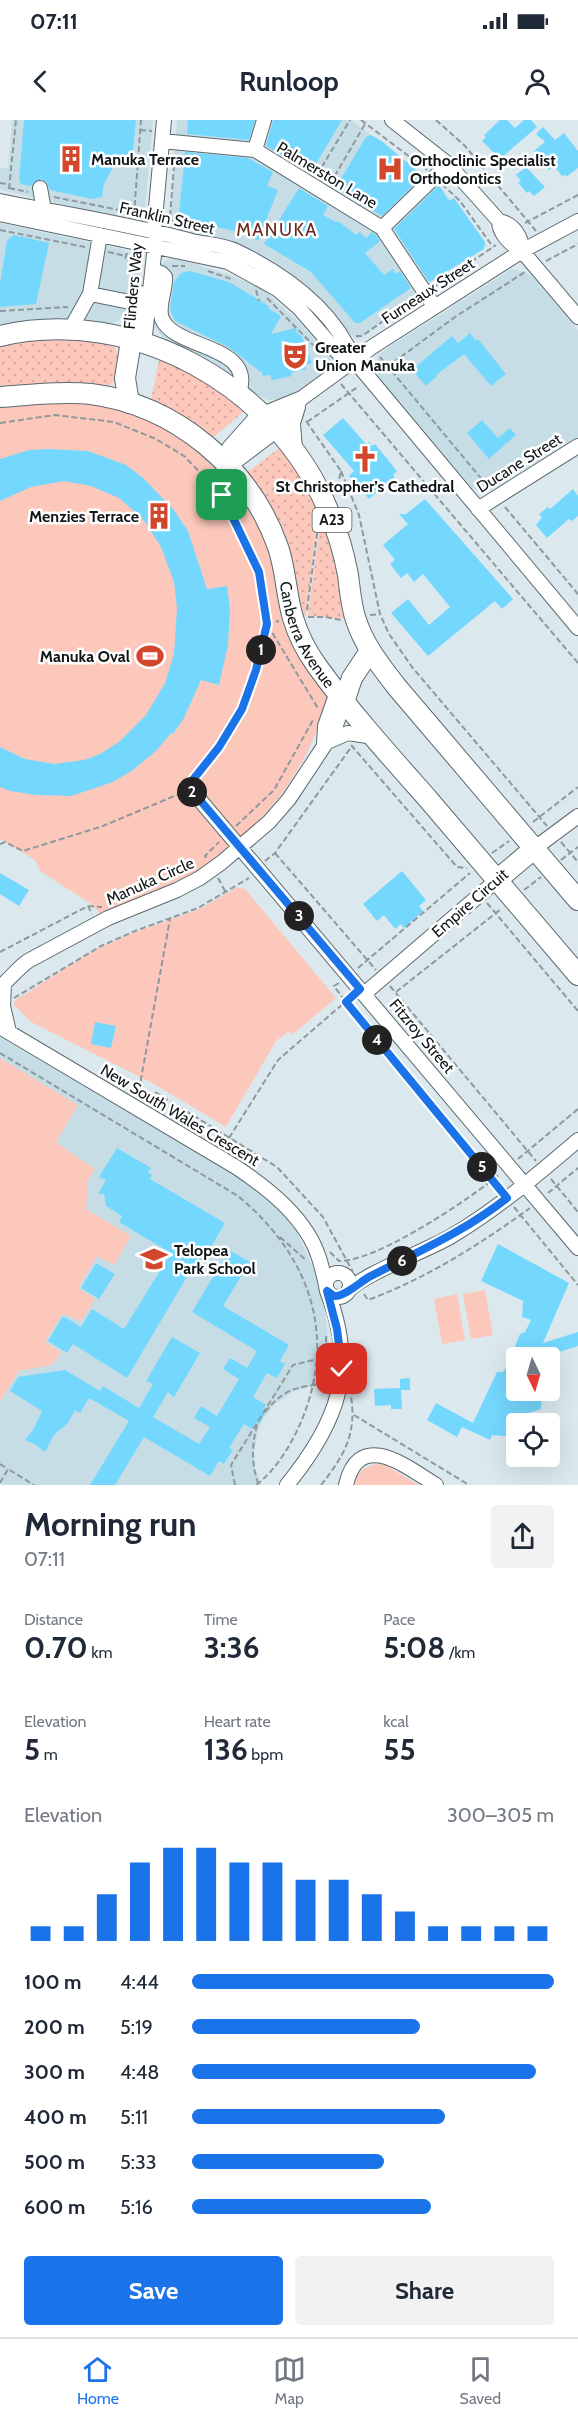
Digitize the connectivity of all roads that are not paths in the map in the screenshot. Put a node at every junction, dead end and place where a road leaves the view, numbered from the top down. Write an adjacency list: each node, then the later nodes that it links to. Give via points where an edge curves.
1 (164, 120): 4 (street, Flinders Way)
2 (264, 120): 5 (street)
3 (392, 120): 6 (street)
4 (169, 141): 5 (street, Palmerston Lane); 14 (street, Flinders Way)
5 (255, 150): 13 (street, Palmerston Lane)
6 (448, 164): 13 (street); 17 (street, via 499,221 508,223 522,239)
7 (0, 201): 8 (street, Franklin Street)
8 (26, 206): 9 (street, Franklin Street); 9 (street, via 39,192)
9 (44, 209): 12 (street); 14 (street, Franklin Street)
10 (0, 214): 12 (street, Franklin Street)
11 (578, 221): 17 (street, Furneaux Street)
12 (46, 224): 15 (street, Franklin Street)
13 (382, 228): 21 (street, Palmerston Lane)
14 (154, 231): 16 (street, Flinders Way); 28 (street, Franklin Street, via 234,250 288,280 328,318)
15 (100, 235): 16 (street, Franklin Street); 19 (street)
16 (151, 245): 18 (street, Flinders Way); 28 (street, Franklin Street, via 228,262 277,289 339,354)
17 (522, 251): 21 (street, Furneaux Street); 22 (street)
18 (150, 266): 20 (street, Flinders Way); 25 (street, via 165,277 162,322)
19 (90, 294): 20 (street); 23 (street)
20 (143, 304): 26 (street, Flinders Way)
21 (434, 306): 28 (street, Furneaux Street)
22 (578, 317)
23 (70, 330): 24 (highway, A23); 26 (highway, A23)
24 (0, 336)
25 (191, 340): 27 (street); 29 (street, via 218,352 238,368 242,383)
26 (138, 343): 27 (highway, A23); 32 (highway)
27 (184, 358): 29 (highway, A23)
28 (354, 360): 31 (street, Furneaux Street); 37 (street, Franklin Street)
29 (239, 393): 33 (highway, A23)
30 (0, 397): 32 (highway, Canberra Avenue, via 75,393)
31 (302, 399): 33 (street, Furneaux Street); 35 (street, via 293,423)
32 (130, 404): 36 (highway, Canberra Avenue, via 188,431)
33 (269, 420): 35 (highway, A23); 36 (highway, via 232,449)
34 (578, 446): 37 (street, Ducane Street)
35 (295, 450): 39 (highway, A23, via 330,513 355,618)
36 (226, 464): 40 (highway, Canberra Avenue, via 248,488 265,516 279,551 292,618 306,650)
37 (478, 509): 38 (street, Franklin Street)
38 (578, 628)
39 (370, 651): 40 (highway, via 351,664); 46 (highway, A23)
40 (340, 697): 41 (highway, Canberra Avenue); 42 (street, Manuka Circle, via 325,726)
41 (374, 737): 42 (street, via 343,734); 47 (highway, Canberra Avenue)
42 (324, 744): 45 (street, Manuka Circle, via 289,799)
43 (188, 786): 45 (street, Fitzroy Street)
44 (578, 816): 46 (street, Empire Circuit)
45 (240, 847): 50 (street, Manuka Circle, via 200,878 97,924 16,970 7,971); 51 (street, Fitzroy Street)
46 (535, 848): 47 (highway, Empire Circuit); 48 (highway, A23)
47 (497, 880): 49 (highway, Canberra Avenue); 51 (street, Empire Circuit)
48 (578, 900)
49 (578, 975)
50 (1, 983): 52 (street)
51 (362, 991): 54 (street, Fitzroy Street)
52 (4, 1030): 56 (street, New South Wales Crescent, via 264,1186 302,1227)
53 (578, 1140): 54 (street)
54 (526, 1184): 55 (street, Fitzroy Street); 57 (street, via 448,1238)
55 (578, 1248)
56 (314, 1257): 58 (street, New South Wales Crescent); 59 (street, New South Wales Crescent)
57 (380, 1272): 58 (street); 60 (street)
58 (341, 1274): 59 (street, via 330,1276); 60 (street, via 349,1281)
59 (326, 1288): 60 (street, via 337,1297); 61 (street, New South Wales Crescent, via 342,1357 340,1383 324,1433)
60 (348, 1291)
61 (287, 1485)
62 (346, 1485): 63 (street, via 356,1462 372,1455 388,1456)
63 (436, 1485)

